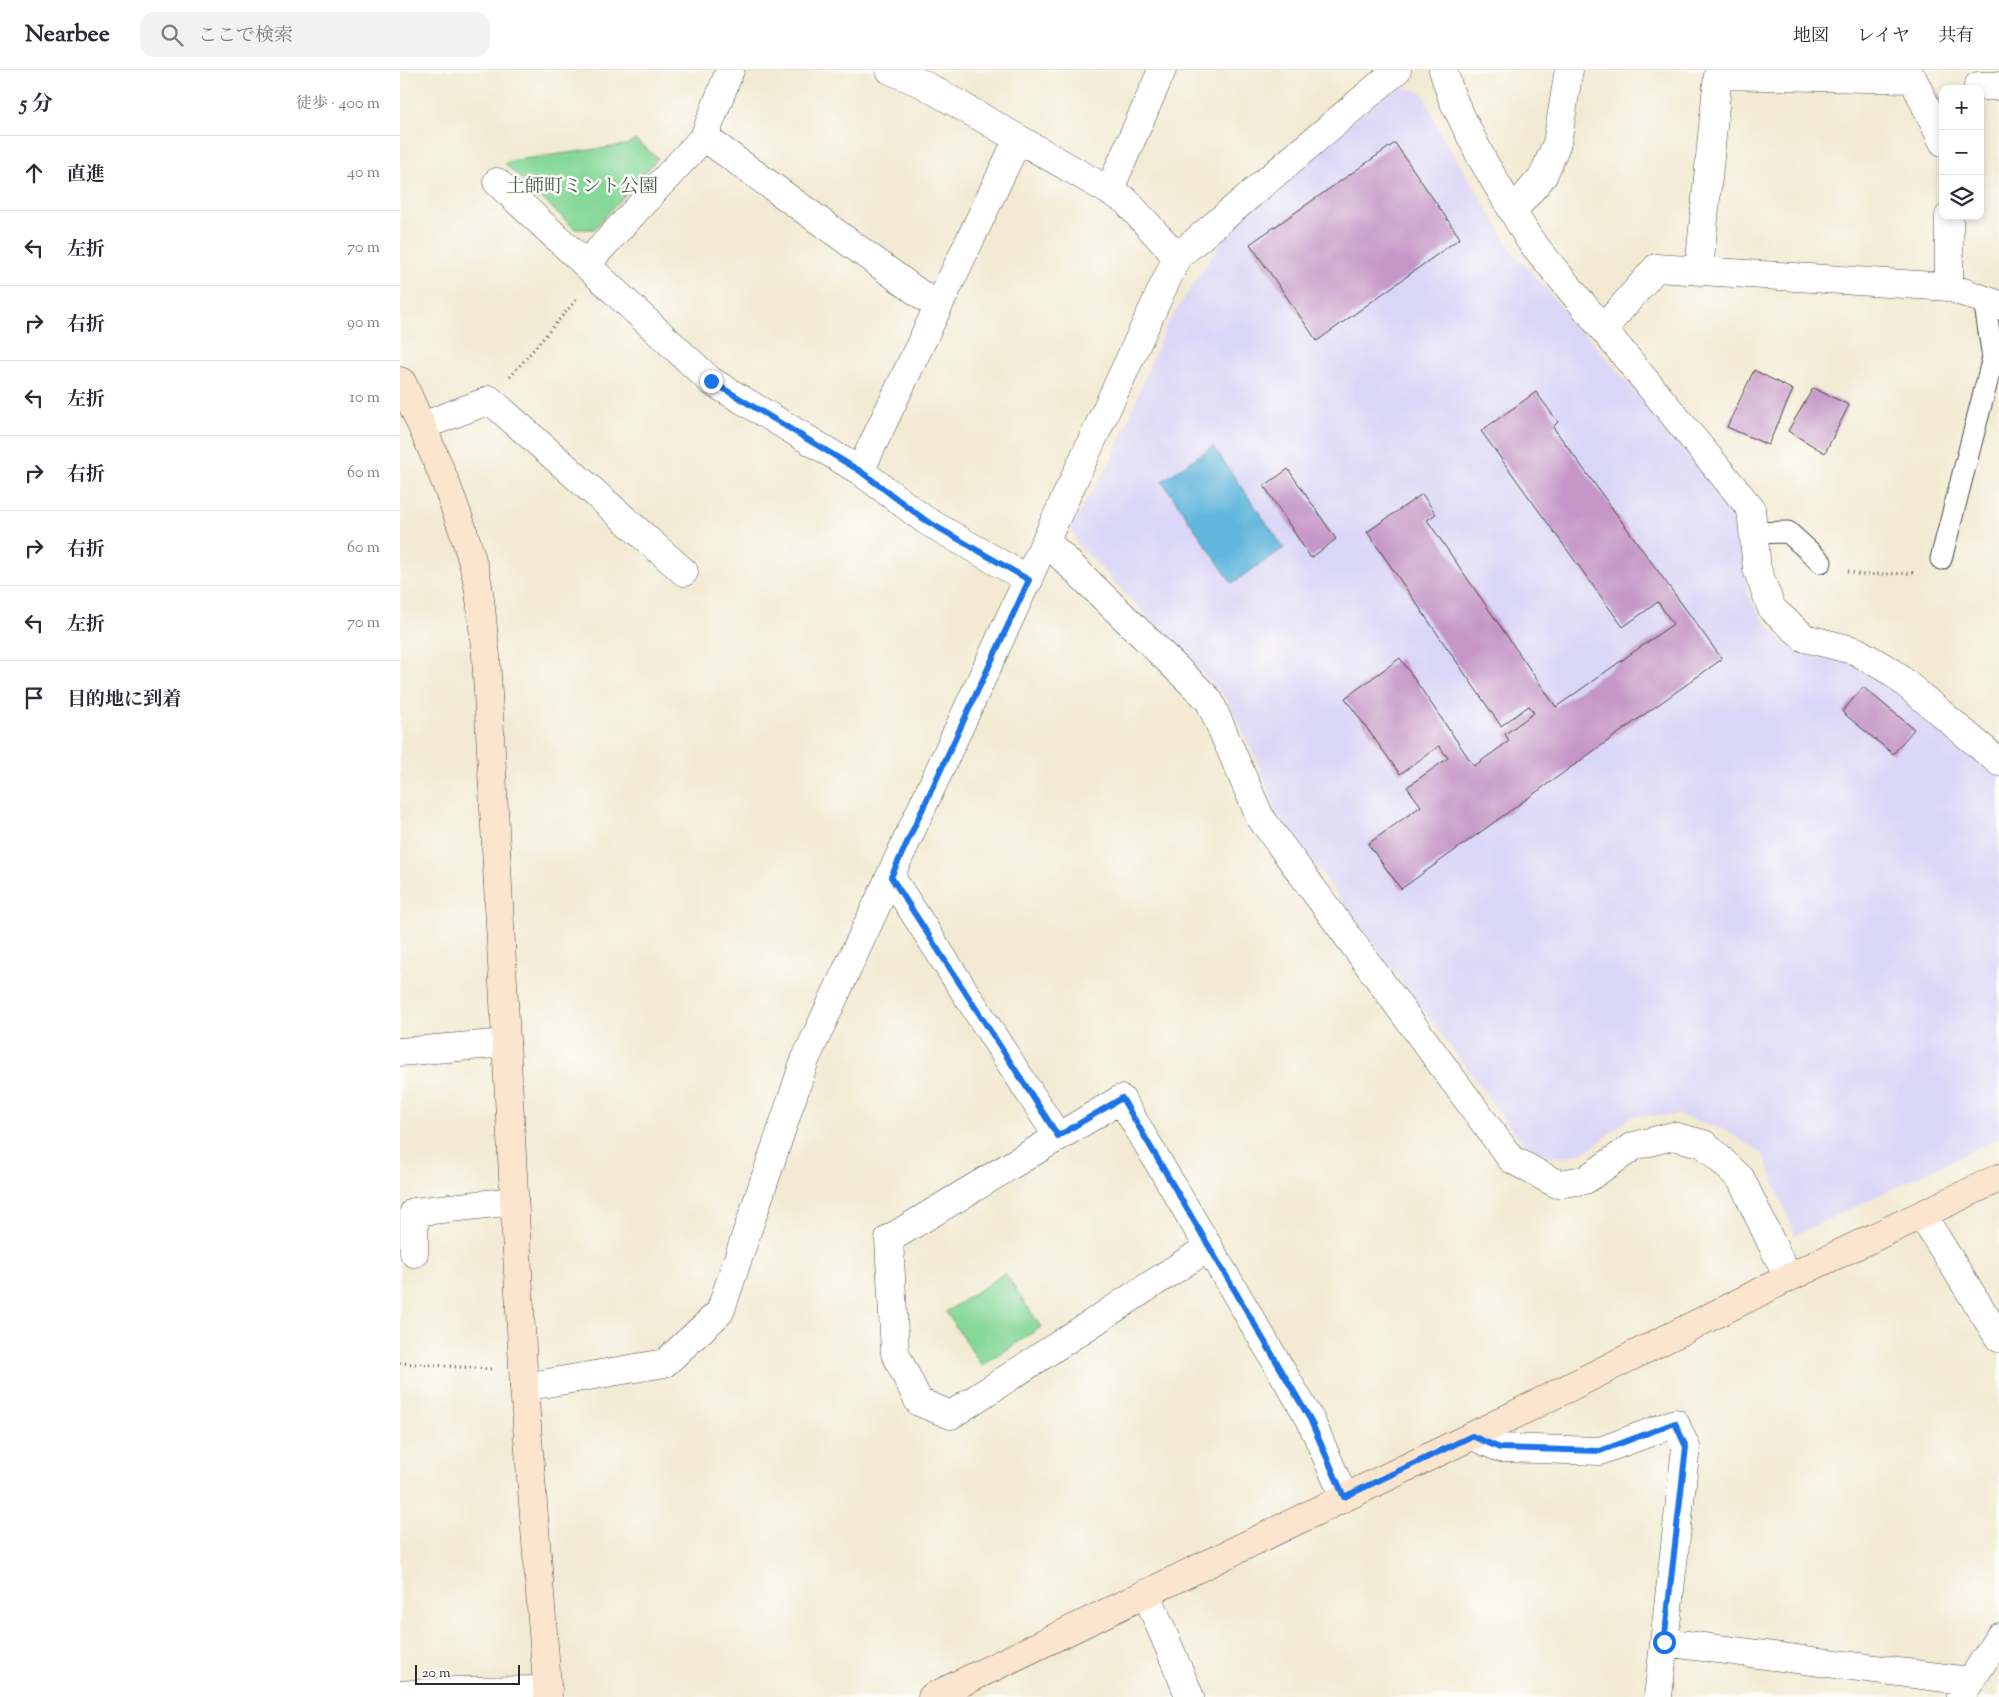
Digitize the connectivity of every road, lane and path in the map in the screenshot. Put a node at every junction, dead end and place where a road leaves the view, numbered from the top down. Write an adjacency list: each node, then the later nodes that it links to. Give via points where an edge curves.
1 (730, 70): 8 (street)
2 (890, 70): 9 (street, via 923,84)
3 (1162, 70): 11 (street)
4 (1397, 70): 14 (street)
5 (1443, 70): 12 (street, via 1452,98 1482,159)
6 (1569, 70): 12 (street, via 1557,143 1543,176)
7 (1939, 134): 16 (street, via 1913,79 1718,75)
8 (704, 137): 15 (street); 19 (street)
9 (1018, 139): 11 (street); 19 (street)
10 (497, 182): 15 (street)
11 (1109, 191): 14 (street, via 1125,200)
12 (1513, 211): 20 (street, via 1529,239)
13 (1949, 220): 17 (street)
14 (1177, 257): 26 (street)
15 (592, 269): 22 (path); 24 (street, via 711,381)
16 (1699, 270): 17 (street); 20 (street, via 1656,268)
17 (1949, 288): 18 (street)
18 (1991, 302): 27 (lane, via 1993,358)
19 (938, 307): 24 (street)
20 (1604, 328): 25 (street, via 1751,509)
21 (400, 381): 23 (street)
22 (490, 400): 23 (street); 29 (street)
23 (422, 426): 33 (street, via 456,508 476,573 486,654)
24 (860, 471): 30 (street, via 925,520)
25 (1753, 533): 28 (lane, via 1788,532); 31 (street, via 1757,569 1772,609 1805,638 1856,651 1892,672)
26 (1047, 542): 30 (street); 41 (street, via 1208,700 1260,817 1511,1159 1557,1184 1585,1180 1634,1146 1673,1136 1704,1144 1741,1179)
27 (1941, 559): 28 (path, via 1912,573 1861,575)
28 (1821, 562)
29 (684, 572)
30 (1029, 580): 32 (street)
31 (1999, 762)
32 (891, 877): 35 (street); 44 (street, via 805,1060 720,1312 665,1363)
33 (506, 1043): 34 (street); 37 (street)
34 (400, 1052)
35 (1058, 1136): 39 (street, via 1122,1098); 39 (street, via 889,1239 895,1353 919,1402 951,1414)
36 (1999, 1178): 38 (street)
37 (514, 1201): 40 (street, via 414,1212); 44 (street)
38 (1922, 1215): 41 (street); 42 (street)
39 (1209, 1247): 46 (street, via 1310,1419)
40 (414, 1253)
41 (1788, 1278): 45 (street)
42 (1999, 1338)
43 (400, 1364): 44 (path)
44 (523, 1379): 51 (street)
45 (1472, 1436): 46 (street); 49 (street, via 1500,1448 1600,1451 1675,1423 1686,1447)
46 (1344, 1497): 47 (street)
47 (1146, 1593): 53 (street); 54 (street)
48 (1999, 1637): 50 (street)
49 (1664, 1642): 50 (street); 55 (street)
50 (1965, 1689)
51 (548, 1693): 52 (street, via 454,1691)
52 (400, 1695)
53 (932, 1697)
54 (1190, 1697)
55 (1658, 1697)

